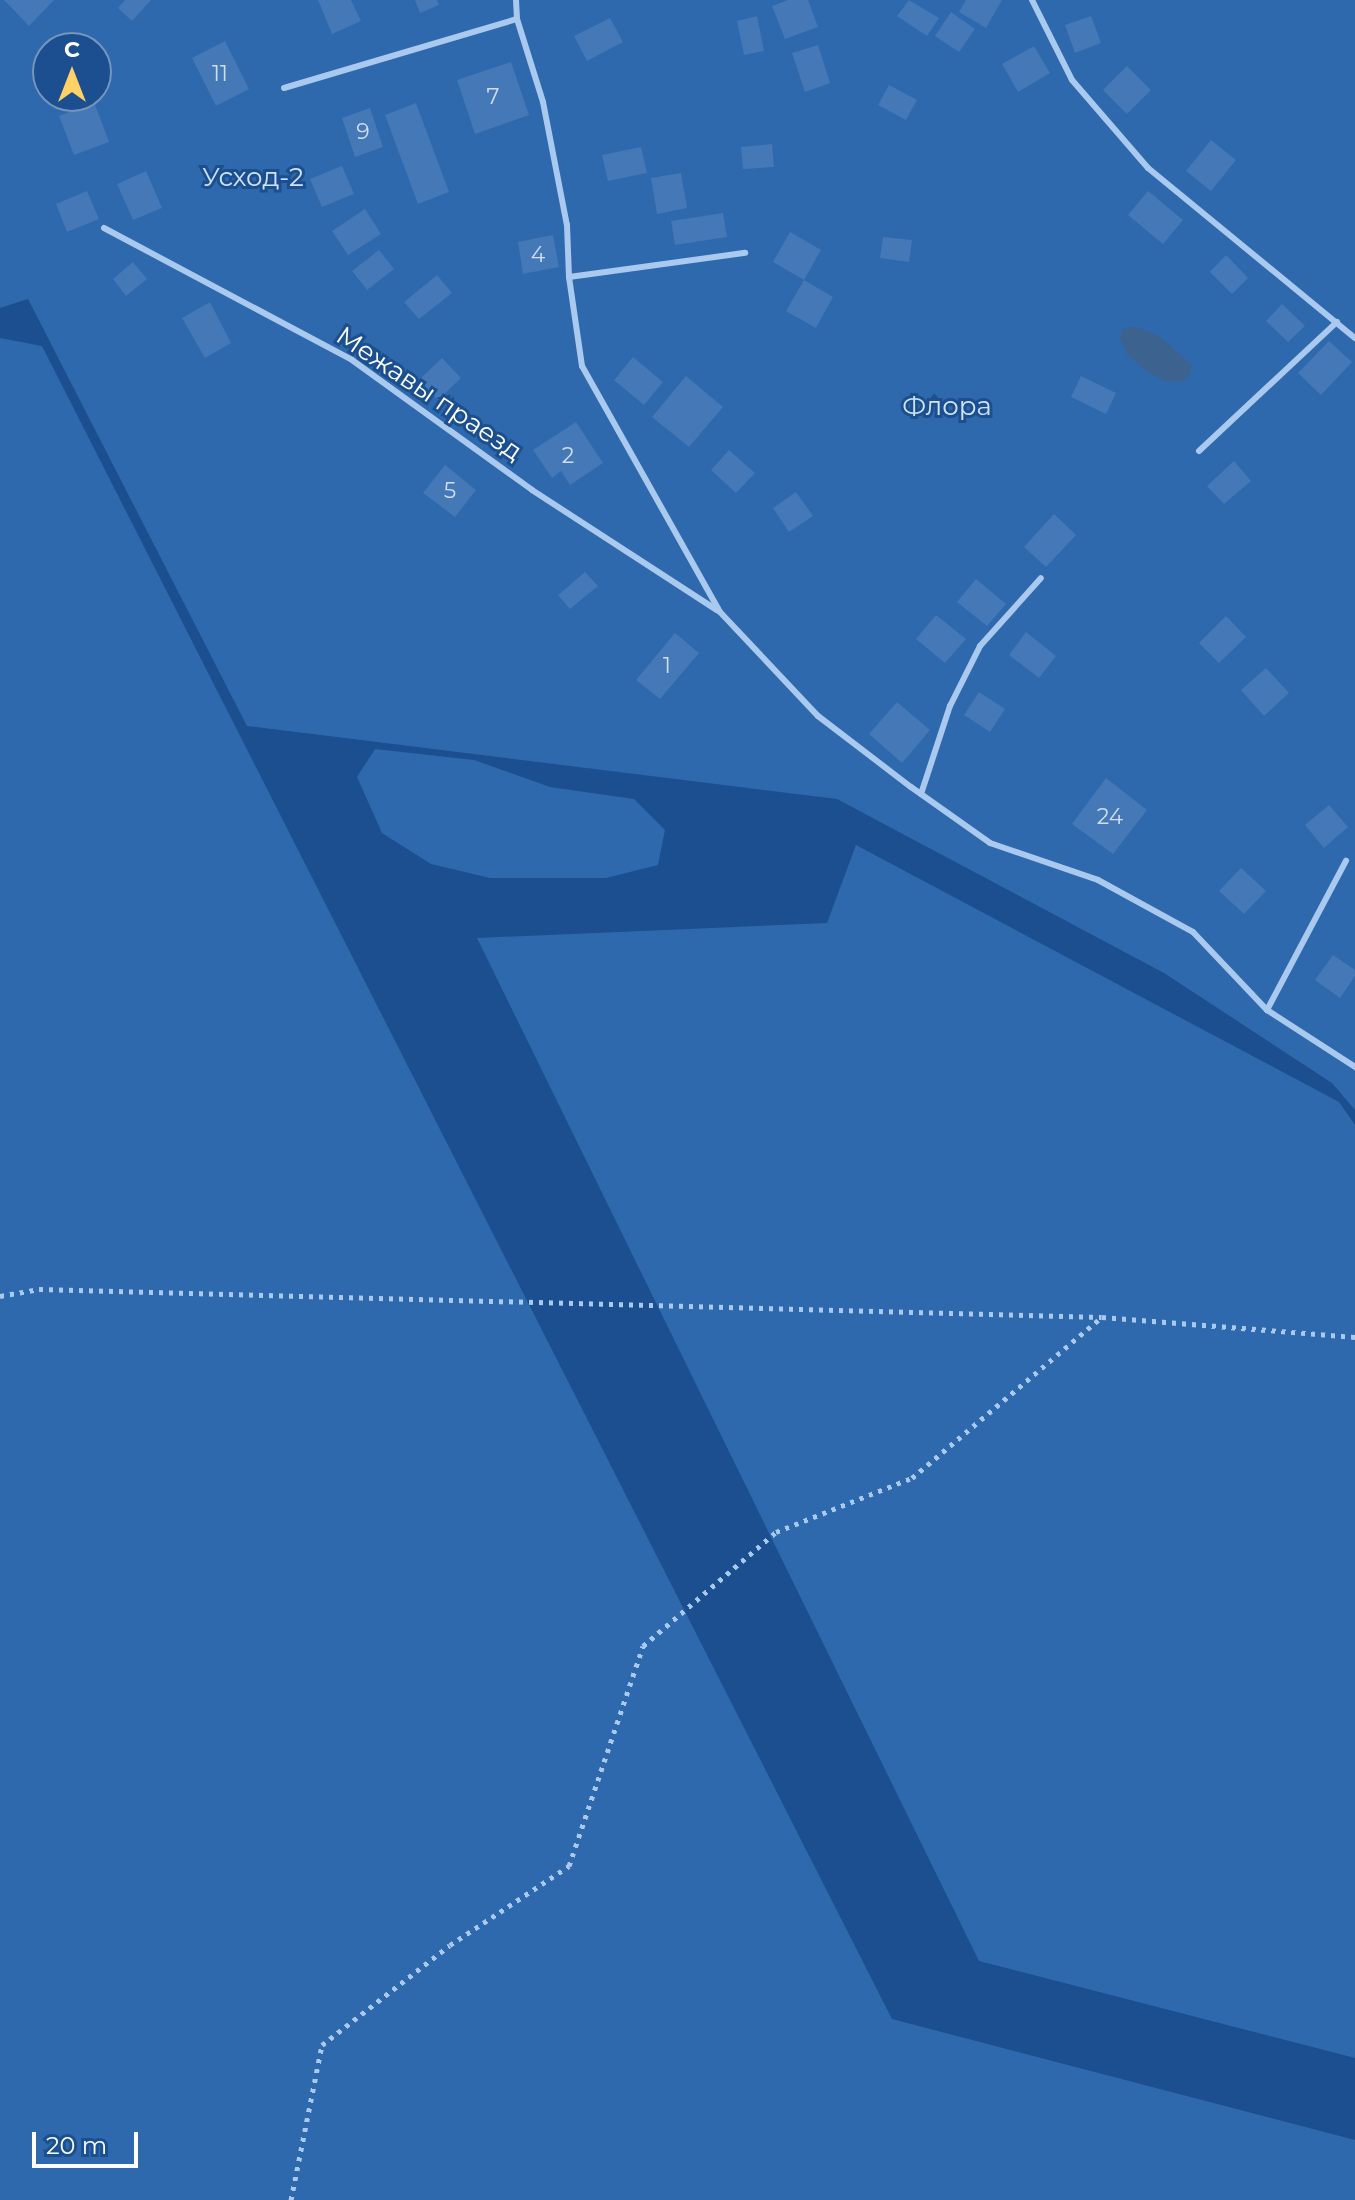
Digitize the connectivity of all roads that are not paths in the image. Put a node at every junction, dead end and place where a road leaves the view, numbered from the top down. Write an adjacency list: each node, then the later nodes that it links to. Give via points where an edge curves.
1 (516, 0): 3 (lane)
2 (1032, 0): 8 (lane, via 1072,80 1148,168)
3 (517, 19): 4 (lane); 7 (lane, via 543,102 567,225)
4 (284, 88)
5 (104, 228): 12 (lane, Межавы праезд, via 352,360 532,490)
6 (745, 253): 7 (lane)
7 (569, 277): 12 (lane, via 582,366)
8 (1337, 322): 9 (lane); 10 (lane)
9 (1355, 338)
10 (1199, 451)
11 (1041, 578): 13 (lane, via 980,646 950,706)
12 (720, 612): 13 (lane, via 818,716)
13 (921, 794): 15 (lane, via 990,843 1098,880 1193,932)
14 (1346, 861): 15 (lane)
15 (1267, 1010): 16 (lane)
16 (1355, 1067)

